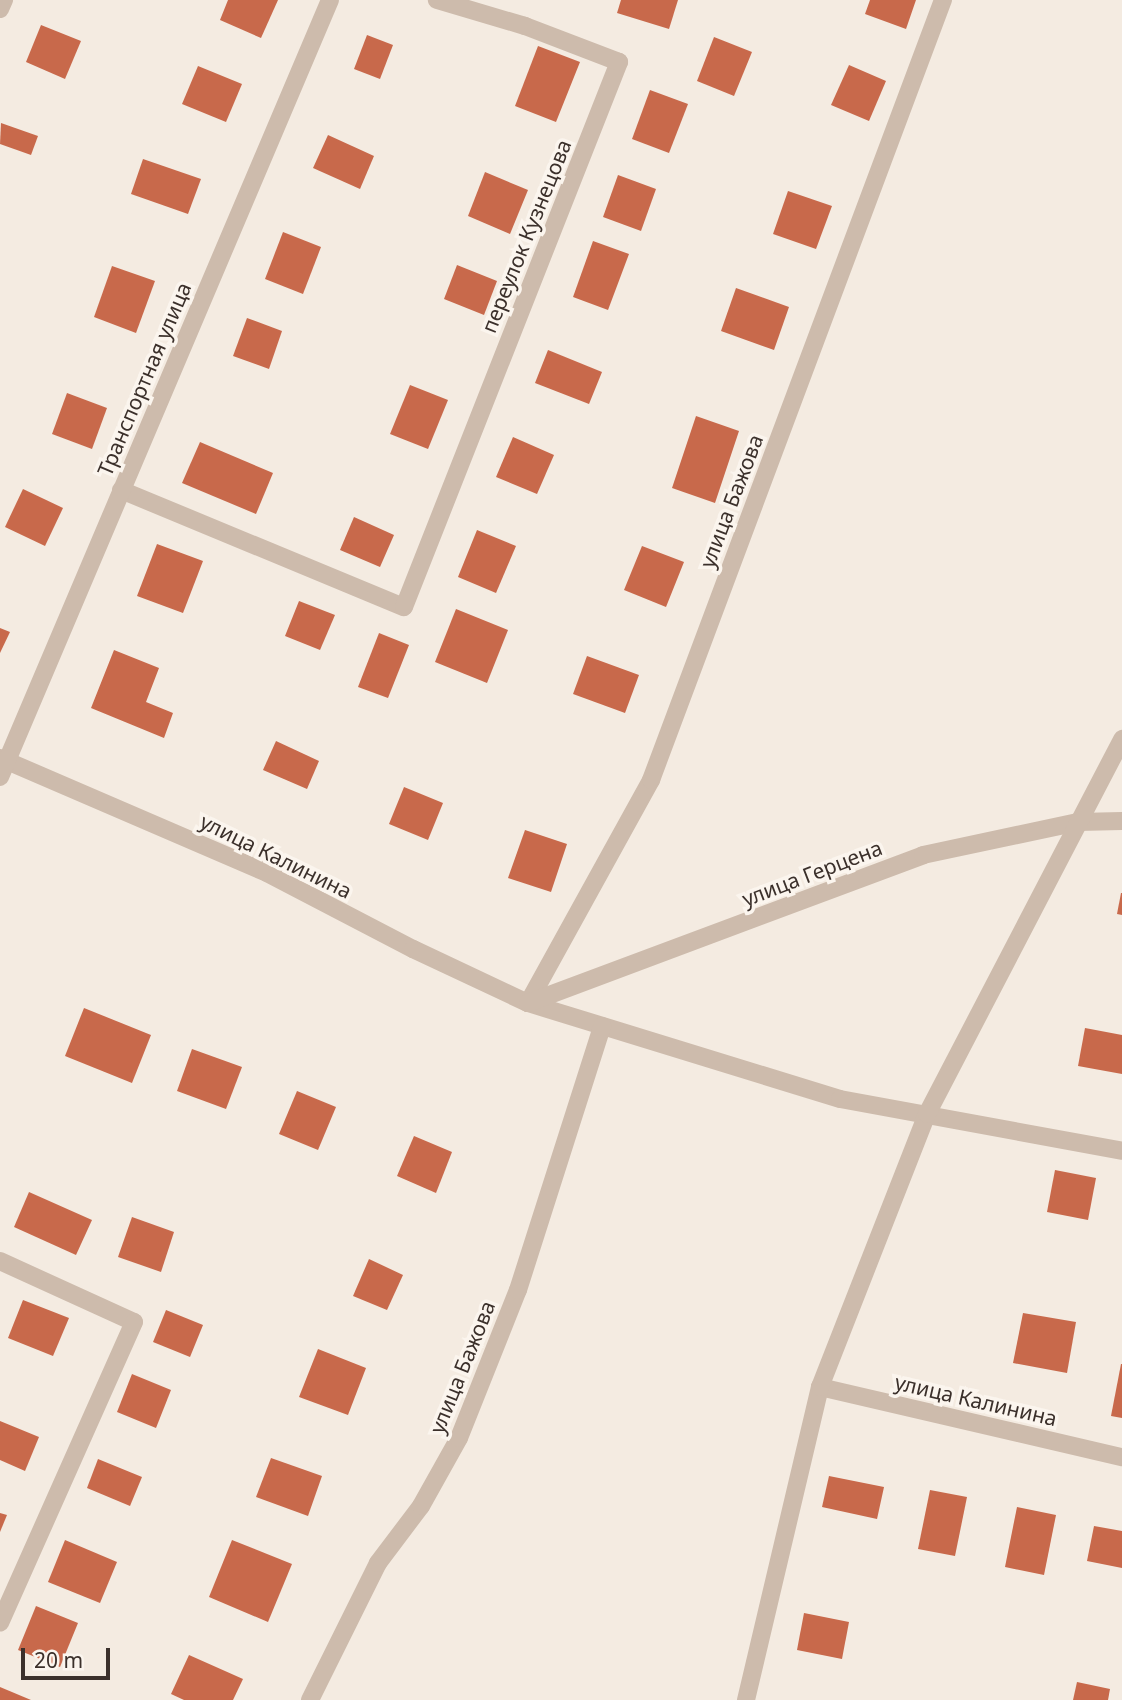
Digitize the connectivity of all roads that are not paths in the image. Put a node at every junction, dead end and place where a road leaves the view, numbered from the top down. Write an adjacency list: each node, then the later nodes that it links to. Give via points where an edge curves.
1 (4, 0): 5 (street)
2 (330, 0): 6 (street, Транспортная улица)
3 (437, 0): 6 (street, переулок Кузнецова, via 525,26 619,62 404,607)
4 (943, 0): 11 (street, улица Бажова, via 650,780)
5 (0, 9)
6 (121, 490): 8 (street, Транспортная улица)
7 (1122, 739): 10 (street)
8 (2, 765): 11 (street, улица Калинина, via 267,873)
9 (1122, 821): 10 (street, улица Герцена)
10 (1079, 822): 11 (street, улица Герцена, via 923,855); 13 (street)
11 (528, 1003): 12 (street, улица Калинина)
12 (602, 1026): 13 (street, улица Калинина, via 840,1099); 19 (street, улица Бажова, via 518,1290 459,1438 421,1506 378,1563)
13 (927, 1114): 14 (street, улица Калинина); 16 (street)
14 (1122, 1151)
15 (0, 1261): 18 (street, via 134,1322)
16 (820, 1387): 17 (street, улица Калинина); 20 (street)
17 (1122, 1457)
18 (0, 1623)
19 (310, 1700)
20 (746, 1700)

